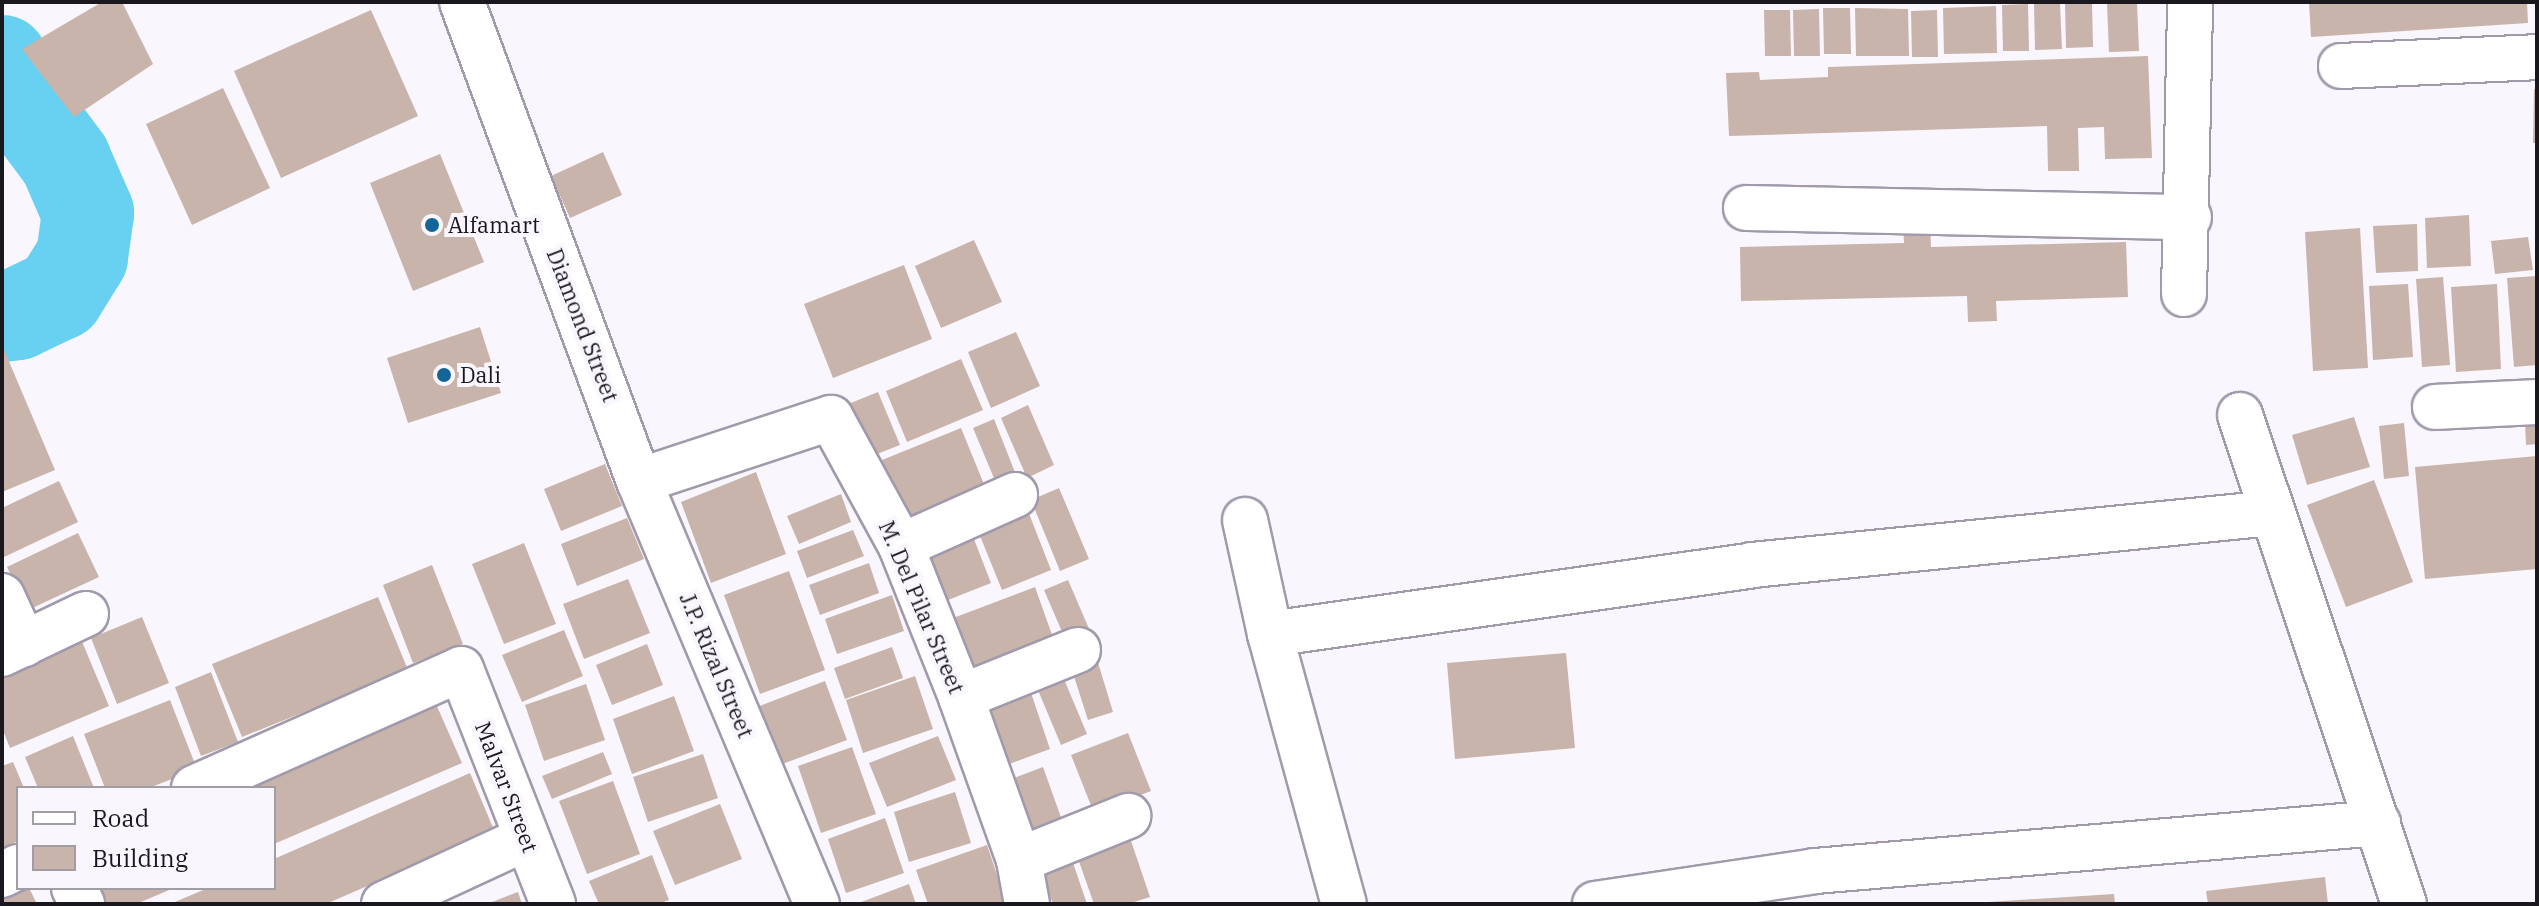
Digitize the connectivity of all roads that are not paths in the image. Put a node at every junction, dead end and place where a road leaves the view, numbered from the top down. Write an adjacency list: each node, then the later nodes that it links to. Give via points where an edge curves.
1 (462, 2): 11 (street, Diamond Street)
2 (2190, 2): 6 (street)
3 (2537, 57): 4 (street)
4 (2341, 66)
5 (1746, 208): 6 (street)
6 (2189, 217): 7 (street)
7 (2184, 294)
8 (2537, 402): 9 (street)
9 (2435, 407)
10 (2240, 415): 14 (street)
11 (620, 424): 12 (street, J.P. Rizal Street)
12 (639, 481): 16 (street, M. Del Pilar Street, via 831,418); 28 (street, J.P. Rizal Street)
13 (1015, 495): 16 (street)
14 (2272, 513): 19 (street, via 1752,565); 25 (street)
15 (1245, 520): 19 (street)
16 (901, 546): 22 (street, M. Del Pilar Street)
17 (2, 596): 20 (street)
18 (86, 614): 20 (street)
19 (1270, 634): 32 (street)
20 (13, 649)
21 (1078, 650): 22 (street)
22 (961, 697): 27 (street, M. Del Pilar Street)
23 (198, 786): 26 (street, Malvar Street, via 461,669)
24 (1128, 816): 27 (street)
25 (2378, 823): 33 (street, via 1815,871); 34 (street)
26 (527, 838): 29 (street); 30 (street, Malvar Street)
27 (1019, 860): 31 (street, M. Del Pilar Street)
28 (812, 902)
29 (384, 904)
30 (553, 904)
31 (1027, 904)
32 (1344, 904)
33 (1595, 904)
34 (2404, 904)

